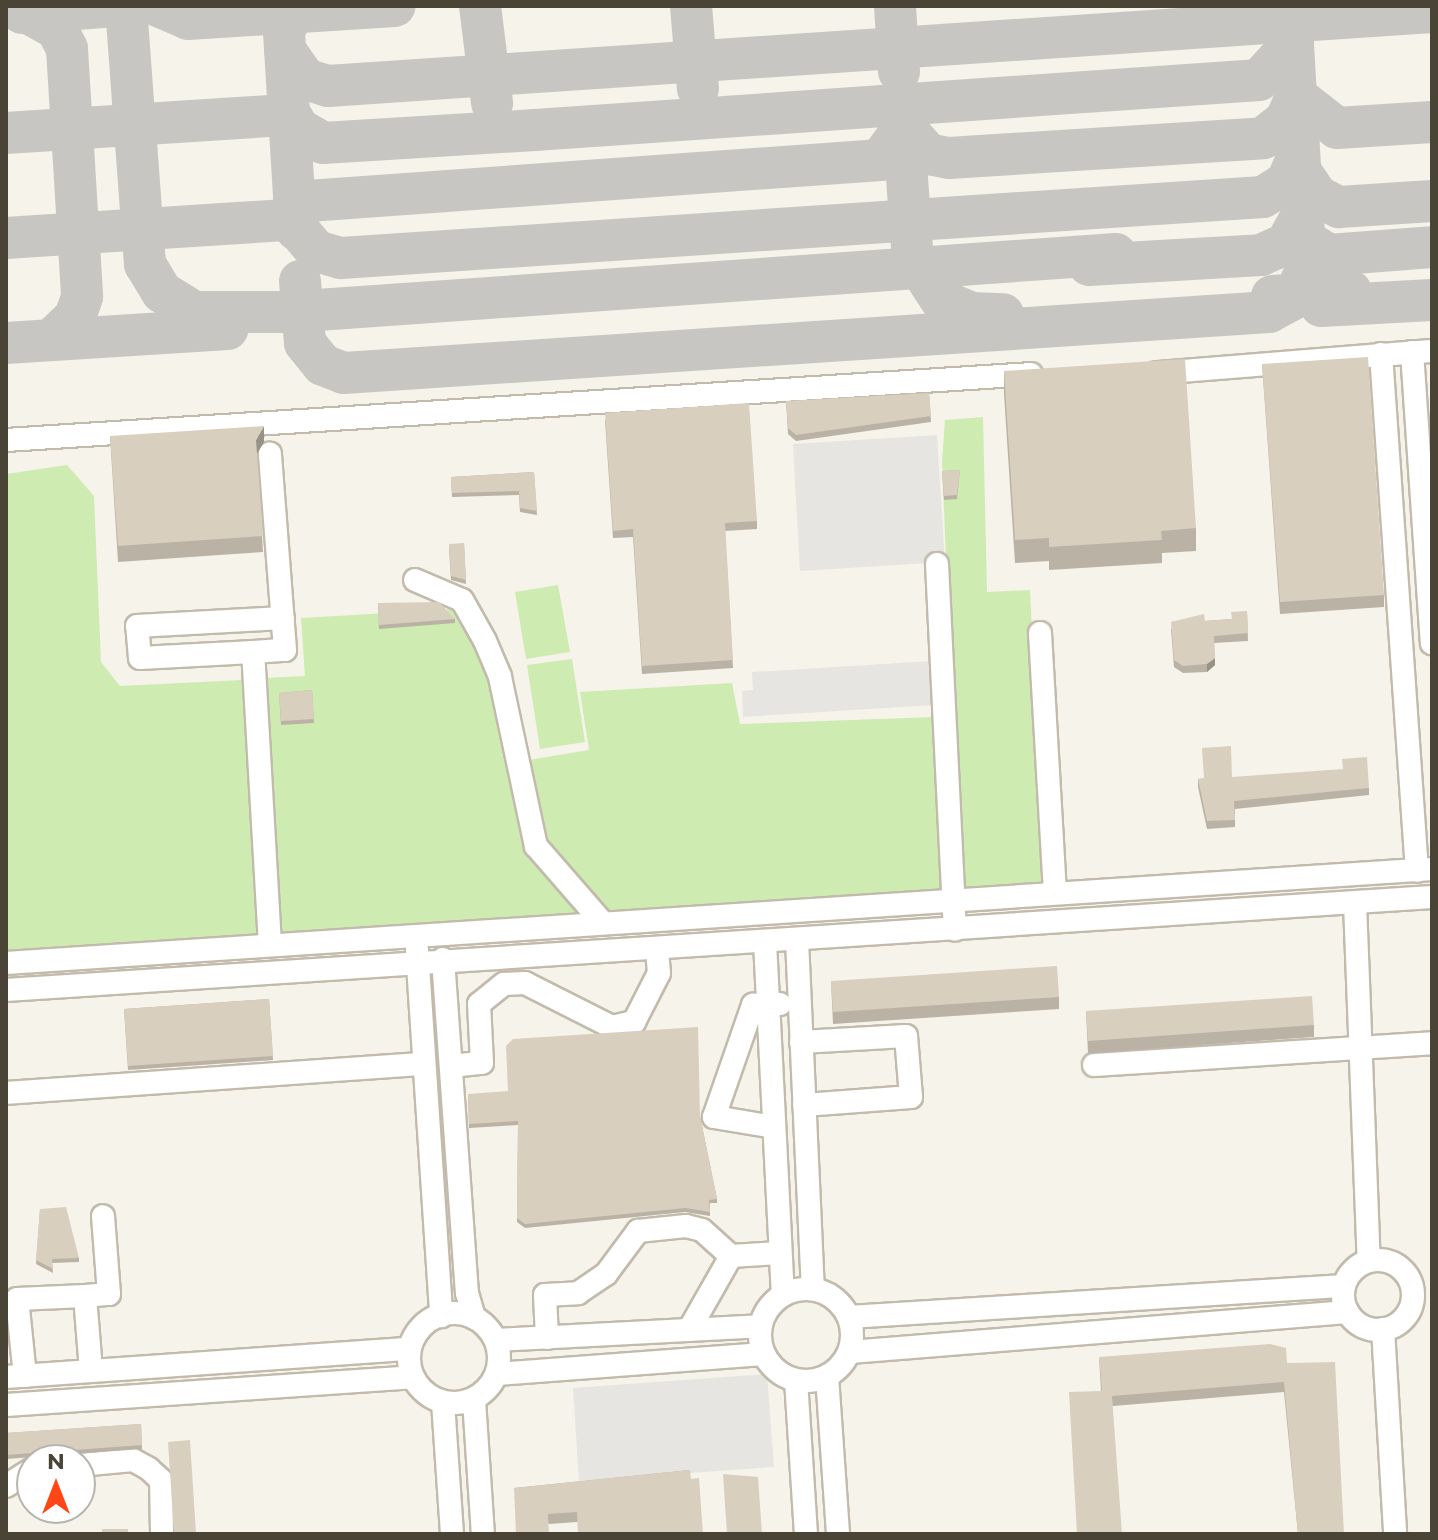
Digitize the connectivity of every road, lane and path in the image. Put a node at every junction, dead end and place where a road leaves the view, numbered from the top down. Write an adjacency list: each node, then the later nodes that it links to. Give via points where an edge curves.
1 (1422, 352): 2 (lane); 6 (lane)
2 (1381, 354): 4 (lane); 7 (lane)
3 (1053, 373): 5 (lane)
4 (1128, 374)
5 (6, 440)
6 (1416, 441): 7 (lane); 9 (lane)
7 (1387, 444): 11 (lane)
8 (270, 454): 14 (lane)
9 (1428, 543): 13 (lane)
10 (937, 564): 21 (lane)
11 (1396, 574): 13 (lane); 18 (lane)
12 (415, 580): 23 (lane, via 462,600 485,641 500,677 536,846)
13 (1429, 585): 16 (lane)
14 (283, 618): 17 (lane, via 285,650); 17 (lane, via 137,626 140,658)
15 (1040, 633): 19 (lane)
16 (1432, 643)
17 (253, 652): 28 (lane)
18 (1425, 870): 19 (lane)
19 (1055, 890): 21 (lane)
20 (1432, 897): 22 (lane)
21 (954, 898): 23 (lane); 24 (lane)
22 (1355, 903): 24 (lane); 38 (lane)
23 (603, 923): 25 (lane)
24 (955, 930): 26 (lane)
25 (418, 937): 28 (lane); 32 (lane)
26 (797, 940): 27 (lane); 34 (lane)
27 (765, 942): 29 (lane); 35 (lane)
28 (270, 945): 31 (lane)
29 (657, 948): 30 (lane); 41 (lane, via 659,973 634,1022 612,1027 525,983 504,984 479,1004 482,1063)
30 (443, 959): 32 (lane); 41 (lane)
31 (6, 963)
32 (416, 963): 33 (lane); 39 (lane)
33 (6, 990)
34 (800, 1003): 35 (lane); 36 (lane)
35 (768, 1005): 44 (lane); 44 (lane, via 753,1005 740,1030 714,1117)
36 (801, 1042): 43 (lane); 43 (lane, via 906,1036 911,1097)
37 (1432, 1043): 38 (lane)
38 (1362, 1049): 40 (lane); 48 (lane)
39 (420, 1064): 42 (lane); 59 (lane)
40 (1094, 1065)
41 (451, 1066): 61 (lane)
42 (6, 1093)
43 (804, 1105): 52 (lane)
44 (774, 1127): 46 (lane)
45 (103, 1216): 54 (lane, via 109,1294)
46 (779, 1253): 47 (lane); 53 (lane)
47 (731, 1256): 64 (lane); 65 (lane, via 702,1230 638,1231 606,1274 578,1293 545,1295)
48 (1369, 1261): 50 (lane, via 1389,1262); 51 (lane)
49 (1432, 1275): 50 (lane)
50 (1408, 1276): 58 (lane)
51 (1344, 1286): 57 (lane); 60 (lane)
52 (813, 1289): 53 (lane); 60 (lane)
53 (783, 1295): 62 (lane)
54 (85, 1296): 55 (lane); 70 (lane)
55 (12, 1300): 72 (lane)
56 (1432, 1307): 58 (lane)
57 (1347, 1312): 63 (lane, via 1366,1328); 68 (lane)
58 (1409, 1312): 63 (lane)
59 (441, 1316): 61 (lane); 67 (lane, via 418,1330)
60 (849, 1317): 68 (lane)
61 (474, 1318): 66 (lane)
62 (760, 1326): 64 (lane); 69 (lane)
63 (1383, 1329): 85 (lane)
64 (689, 1330): 65 (lane)
65 (547, 1338): 66 (lane)
66 (496, 1340): 71 (lane)
67 (409, 1349): 70 (lane); 74 (lane)
68 (850, 1352): 73 (lane)
69 (763, 1354): 71 (lane); 75 (lane)
70 (91, 1371): 72 (lane)
71 (497, 1374): 76 (lane)
72 (15, 1376)
73 (827, 1376): 75 (lane); 84 (lane)
74 (412, 1377): 77 (lane); 78 (lane)
75 (796, 1380): 83 (lane)
76 (474, 1400): 77 (lane); 82 (lane)
77 (443, 1402): 81 (lane)
78 (6, 1405)
79 (96, 1463): 80 (lane, via 133,1460 161,1480)
80 (162, 1534)
81 (452, 1534)
82 (483, 1534)
83 (806, 1534)
84 (838, 1534)
85 (1395, 1534)

